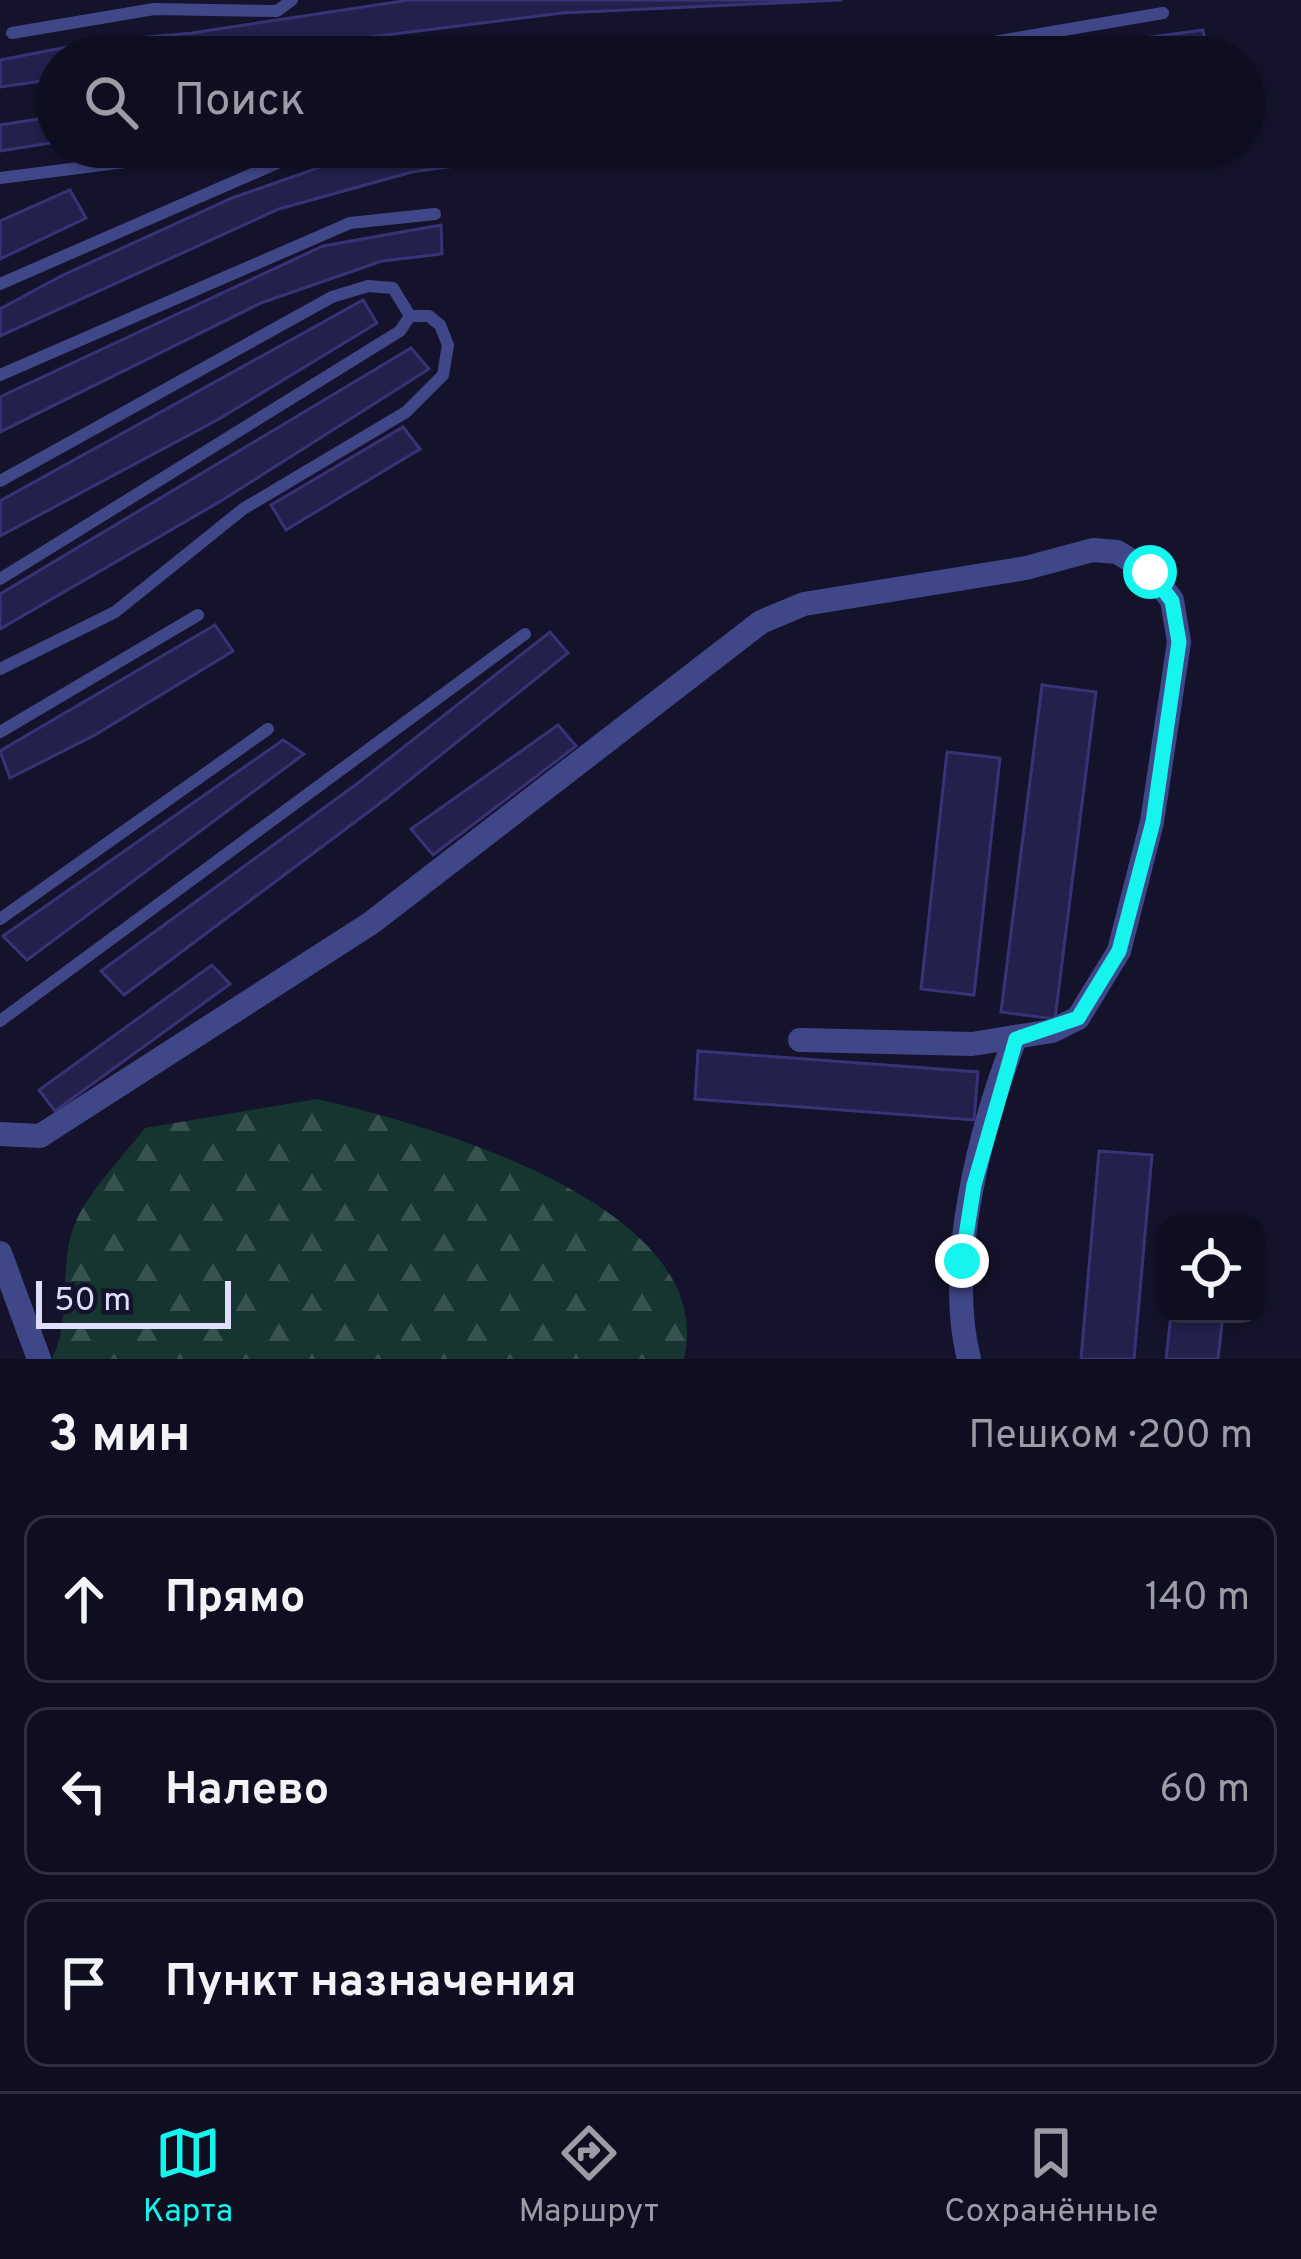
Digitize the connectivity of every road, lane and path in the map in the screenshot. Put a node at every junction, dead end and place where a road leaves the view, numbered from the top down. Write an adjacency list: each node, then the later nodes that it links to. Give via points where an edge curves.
1 (292, 0): 3 (lane, via 277,11 154,9)
2 (1163, 13): 4 (lane)
3 (12, 33)
4 (1028, 36)
5 (78, 168): 7 (lane)
6 (266, 168): 9 (lane)
7 (0, 178)
8 (436, 214): 11 (lane, via 350,223)
9 (0, 284)
10 (410, 316): 12 (lane, via 393,288 332,296); 13 (lane, via 400,331); 16 (lane, via 429,316 448,345 443,375 406,412 243,509 115,612)
11 (0, 375)
12 (0, 481)
13 (0, 579)
14 (198, 615): 18 (lane)
15 (525, 634): 20 (lane)
16 (0, 669)
17 (268, 729): 19 (lane)
18 (0, 732)
19 (0, 919)
20 (0, 1022)
21 (1016, 1039): 22 (street); 23 (street, via 1078,1018 1119,951 1153,822 1179,642 1172,601 1150,572 1117,552 803,604 761,622 371,923 40,1136); 26 (street, via 974,1185 962,1261)
22 (800, 1040)
23 (0, 1134)
24 (0, 1253): 25 (street)
25 (39, 1359)
26 (969, 1359)

